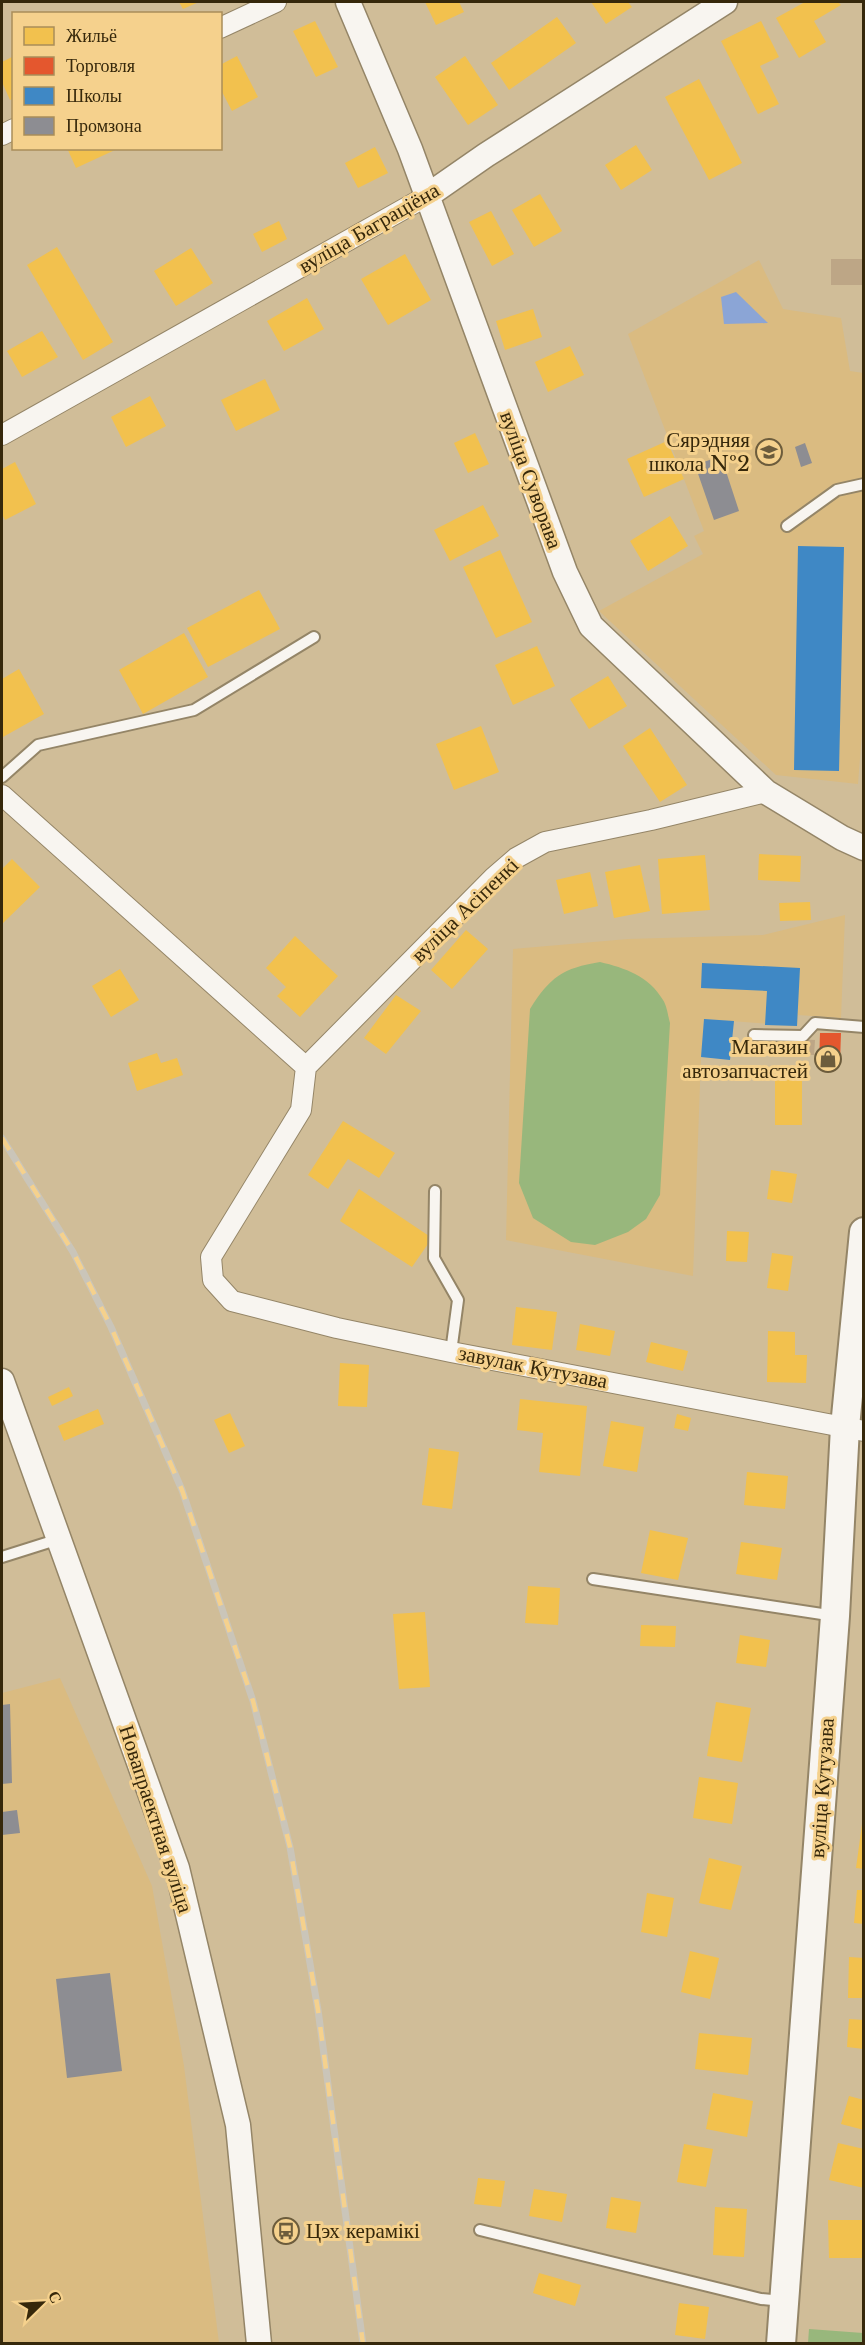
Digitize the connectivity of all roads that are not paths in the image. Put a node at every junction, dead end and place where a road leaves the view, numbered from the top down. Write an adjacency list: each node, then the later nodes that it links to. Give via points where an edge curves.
1 (276, 2): 4 (street)
2 (348, 2): 5 (street, вуліца Суворава)
3 (725, 2): 5 (street, вуліца Баграціёна)
4 (222, 27)
5 (427, 196): 6 (street, вуліца Баграціёна); 11 (street, вуліца Суворава, via 565,572 591,626)
6 (2, 435)
7 (864, 484): 8 (lane, via 837,490)
8 (787, 526)
9 (314, 637): 10 (lane, via 194,710 38,745)
10 (2, 777)
11 (766, 792): 13 (street, вуліца Суворава); 16 (street, вуліца Асіпенкі, via 545,842 516,858)
12 (2, 795): 16 (street)
13 (864, 848)
14 (864, 1028): 15 (lane, via 816,1023 803,1036)
15 (754, 1035)
16 (306, 1067): 19 (street, завулак Кутузава, via 301,1110 211,1257 213,1280 232,1302)
17 (435, 1191): 19 (lane, via 434,1258 458,1300)
18 (864, 1232): 21 (main road, вуліца Кутузава)
19 (451, 1352): 21 (street, завулак Кутузава)
20 (2, 1381): 22 (street, Новапраектная вуліца)
21 (854, 1429): 25 (main road, вуліца Кутузава)
22 (59, 1539): 23 (lane); 28 (street, Новапраектная вуліца, via 177,1868 238,2125)
23 (2, 1557)
24 (592, 1579): 25 (lane)
25 (835, 1616): 27 (main road, вуліца Кутузава)
26 (480, 2230): 27 (lane, via 761,2299)
27 (783, 2301): 29 (main road, вуліца Кутузава)
28 (260, 2343)
29 (781, 2343)

